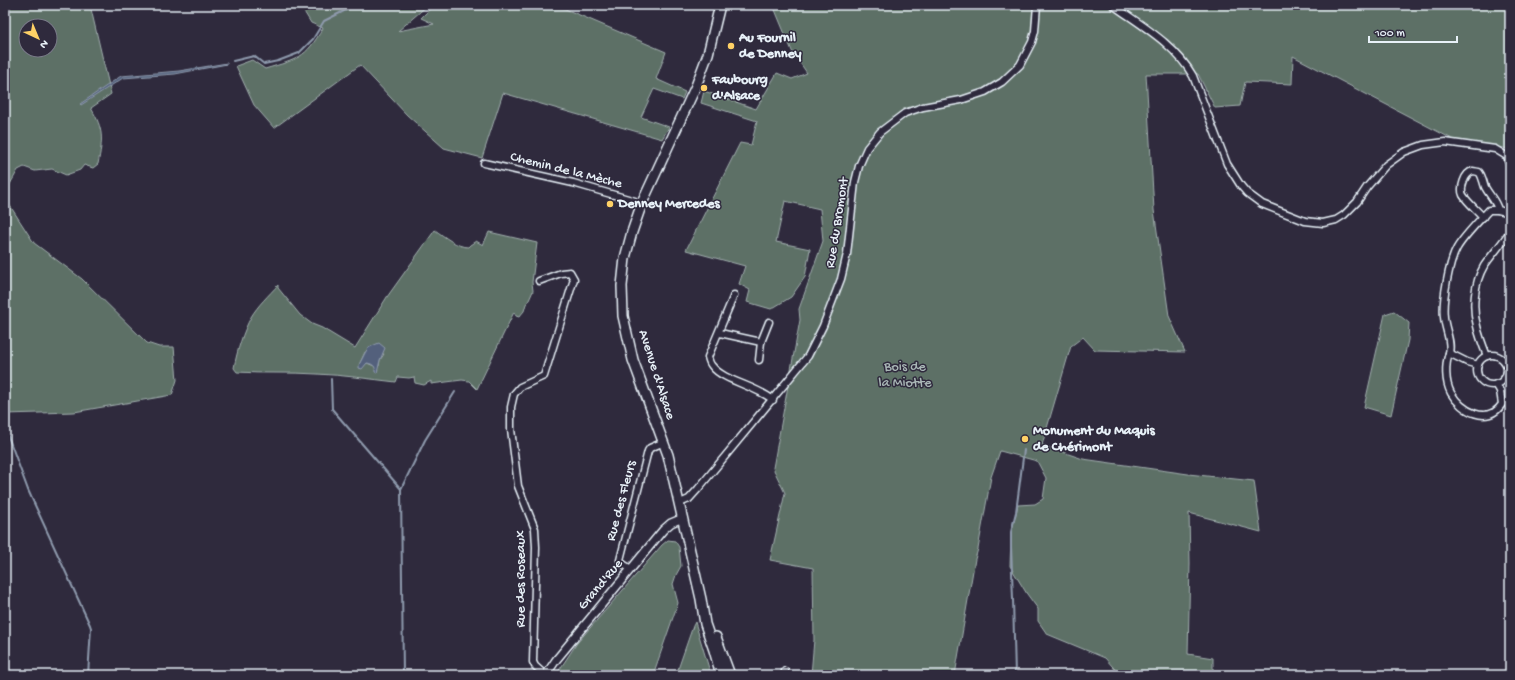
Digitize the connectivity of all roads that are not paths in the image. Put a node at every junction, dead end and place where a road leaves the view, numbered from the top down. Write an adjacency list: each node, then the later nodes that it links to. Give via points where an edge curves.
1 (720, 5): 7 (main road, Avenue d'Alsace, via 708,54 696,86)
2 (1037, 5): 23 (street, Rue du Bromont, via 1032,42 1020,65 1002,82 985,92 961,100 905,113 880,132 867,148 855,182 847,254 841,279 808,356)
3 (1113, 5): 4 (street, via 1162,41 1186,64 1227,164 1241,186 1262,204 1294,218 1316,223 1336,220 1357,202 1386,165 1404,152 1423,145 1445,142 1495,149)
4 (1509, 157): 6 (street)
5 (484, 163): 7 (street, Chemin de la Mèche)
6 (1510, 165)
7 (642, 202): 24 (main road, Avenue d'Alsace, via 626,258 622,286 623,316 634,360)
8 (1498, 210): 9 (street); 10 (street, via 1489,210); 10 (street, via 1485,187 1483,178 1479,172 1473,171 1467,174 1462,190 1463,195)
9 (1510, 213)
10 (1482, 217): 17 (street, via 1458,247 1445,289 1444,317 1451,347)
11 (1510, 231): 18 (street, via 1479,276 1476,292 1476,326)
12 (540, 281): 29 (street, Rue des Roseaux, via 570,272 574,279 544,376 520,387 514,394 511,407 511,430 518,486 535,529 533,662)
13 (734, 295): 15 (street)
14 (769, 322): 16 (street)
15 (720, 333): 16 (street); 23 (street, via 708,358 710,365 717,372)
16 (761, 342): 19 (street)
17 (1449, 354): 20 (street); 22 (street, via 1446,372 1450,391 1460,405 1480,414 1498,411 1502,404)
18 (1486, 356): 20 (street); 21 (street, via 1498,356)
19 (759, 360)
20 (1478, 365): 22 (street, via 1481,380 1488,384)
21 (1508, 367): 22 (street, via 1502,381)
22 (1496, 384)
23 (773, 400): 25 (street, Rue du Bromont, via 689,499)
24 (664, 442): 25 (main road, Avenue d'Alsace); 27 (street, Rue des Fleurs, via 648,451 620,560)
25 (680, 503): 26 (main road, Avenue d'Alsace)
26 (683, 518): 27 (street, Grand'Rue, via 663,530); 28 (main road, Avenue d'Alsace)
27 (632, 569): 29 (street, Grand'Rue)
28 (701, 599): 30 (main road, Avenue d'Alsace, via 705,624); 31 (main road, Avenue d'Alsace)
29 (546, 675)
30 (721, 675)
31 (730, 675)

